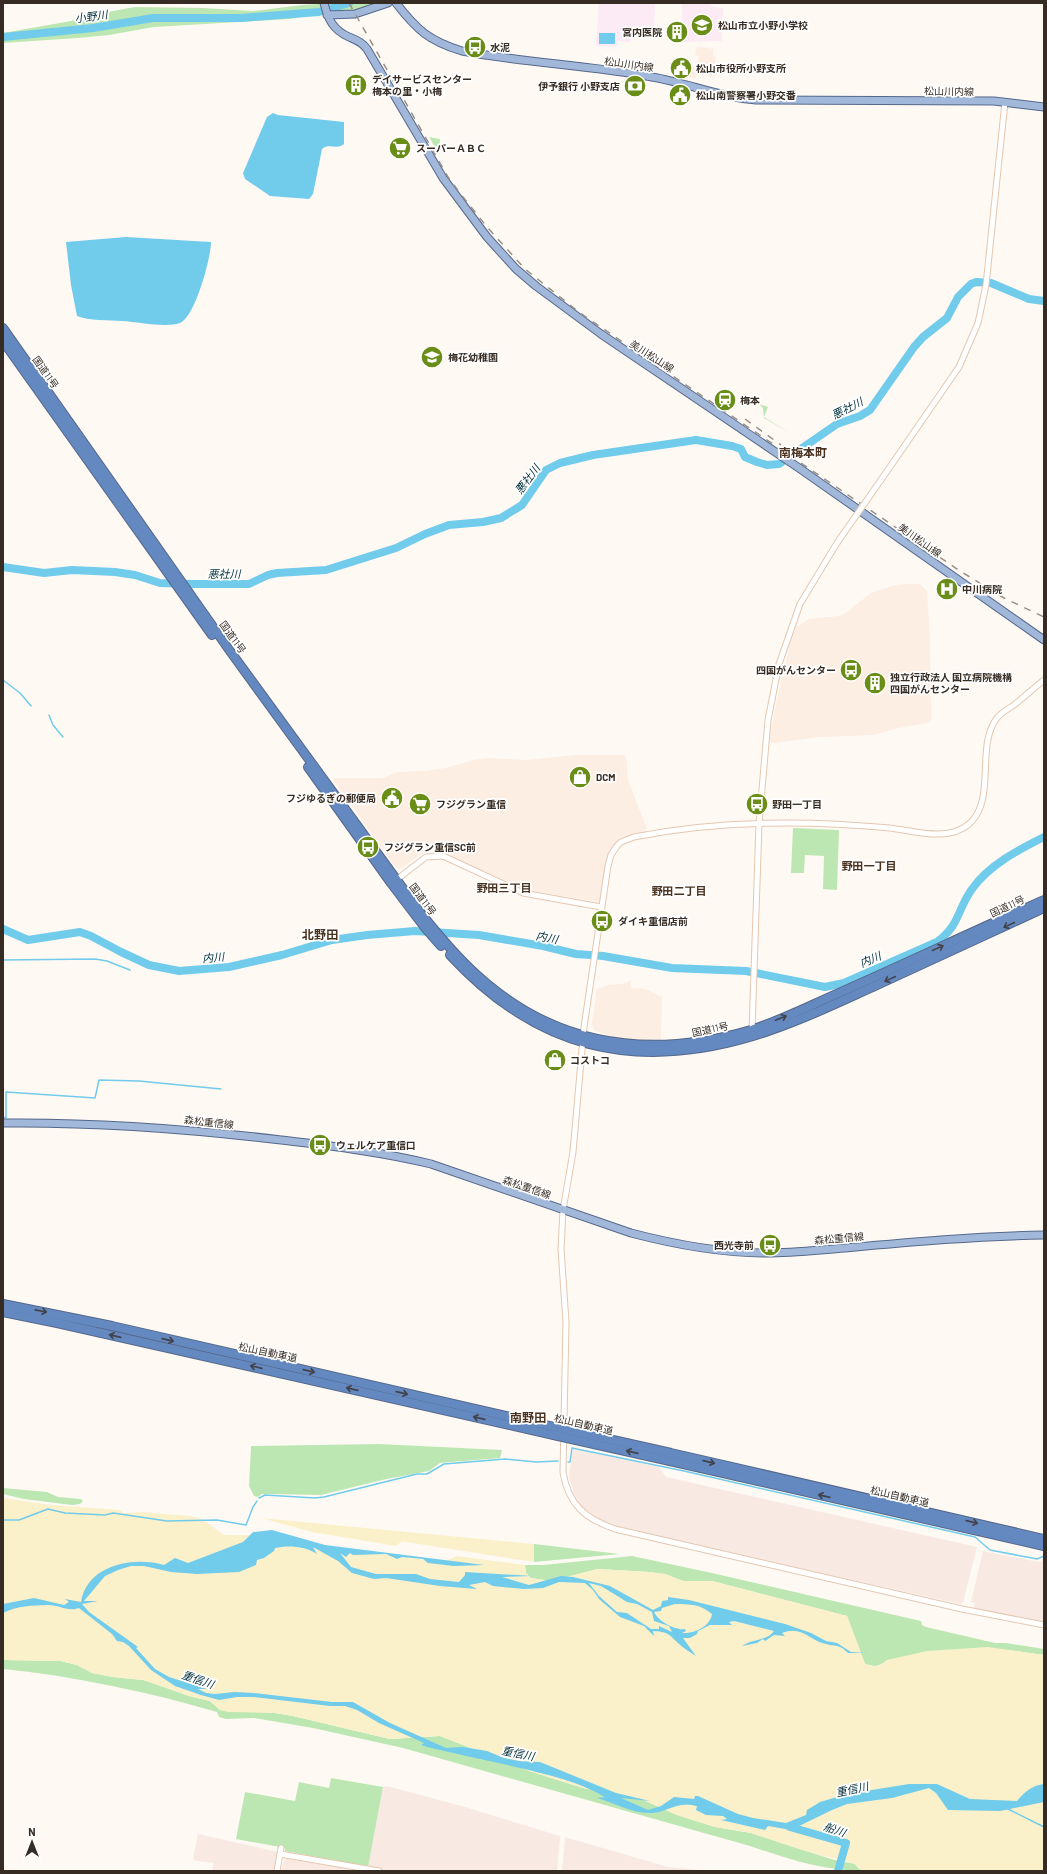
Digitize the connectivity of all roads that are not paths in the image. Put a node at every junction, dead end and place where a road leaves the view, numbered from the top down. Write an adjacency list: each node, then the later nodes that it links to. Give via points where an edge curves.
1 (324, 3): 4 (main road, 美川松山線)
2 (388, 3): 4 (main road, via 355,14)
3 (396, 3): 5 (main road, 松山川内線, via 407,19 424,34 462,51 653,77 735,98)
4 (327, 14): 11 (main road, 美川松山線, via 335,29 365,46 444,178 487,237 516,269 607,338 800,468)
5 (1005, 102): 6 (main road, 松山川内線); 13 (street, bridge, via 986,285 978,324 963,360 837,543 800,604 779,664 768,720)
6 (1044, 107)
7 (3, 328): 9 (highway, 国道11号)
8 (3, 341): 9 (highway, 国道11号)
9 (176, 578): 10 (highway, 国道11号)
10 (182, 588): 14 (highway, 国道11号); 18 (highway, 国道11号)
11 (1044, 640)
12 (1044, 680): 13 (street, via 997,718 990,733 980,808 974,819 963,829 946,834 864,826)
13 (759, 824): 16 (street, via 720,824 681,829 634,837 621,842 609,859); 19 (street)
14 (396, 880): 16 (street, via 426,857 443,856 523,893); 18 (highway, 国道11号)
15 (1044, 900): 19 (highway, 国道11号, one-way to 15)
16 (601, 907): 20 (street)
17 (1044, 908): 19 (highway, 国道11号, one-way to 19, via 798,1020)
18 (420, 917): 20 (highway, 国道11号, via 487,992 526,1018 550,1030)
19 (752, 1033): 20 (highway, 国道11号, via 688,1050 666,1052 624,1050)
20 (583, 1039): 22 (street, via 573,1152)
21 (3, 1123): 22 (main road, 森松重信線, via 186,1130 406,1158 431,1164)
22 (563, 1210): 23 (main road, 森松重信線, via 648,1238 765,1253 976,1237); 28 (street, via 561,1249 566,1322 563,1472 568,1491 578,1508 588,1517 614,1529 962,1609)
23 (1044, 1235)
24 (3, 1304): 26 (highway, 松山自動車道, one-way to 26, via 112,1326)
25 (3, 1312): 26 (highway, 松山自動車道, one-way to 25)
26 (335, 1382): 27 (highway, 松山自動車道, bridge)
27 (1042, 1542)
28 (1044, 1625)
29 (277, 1871): 30 (street, via 281,1851)
30 (379, 1871)

